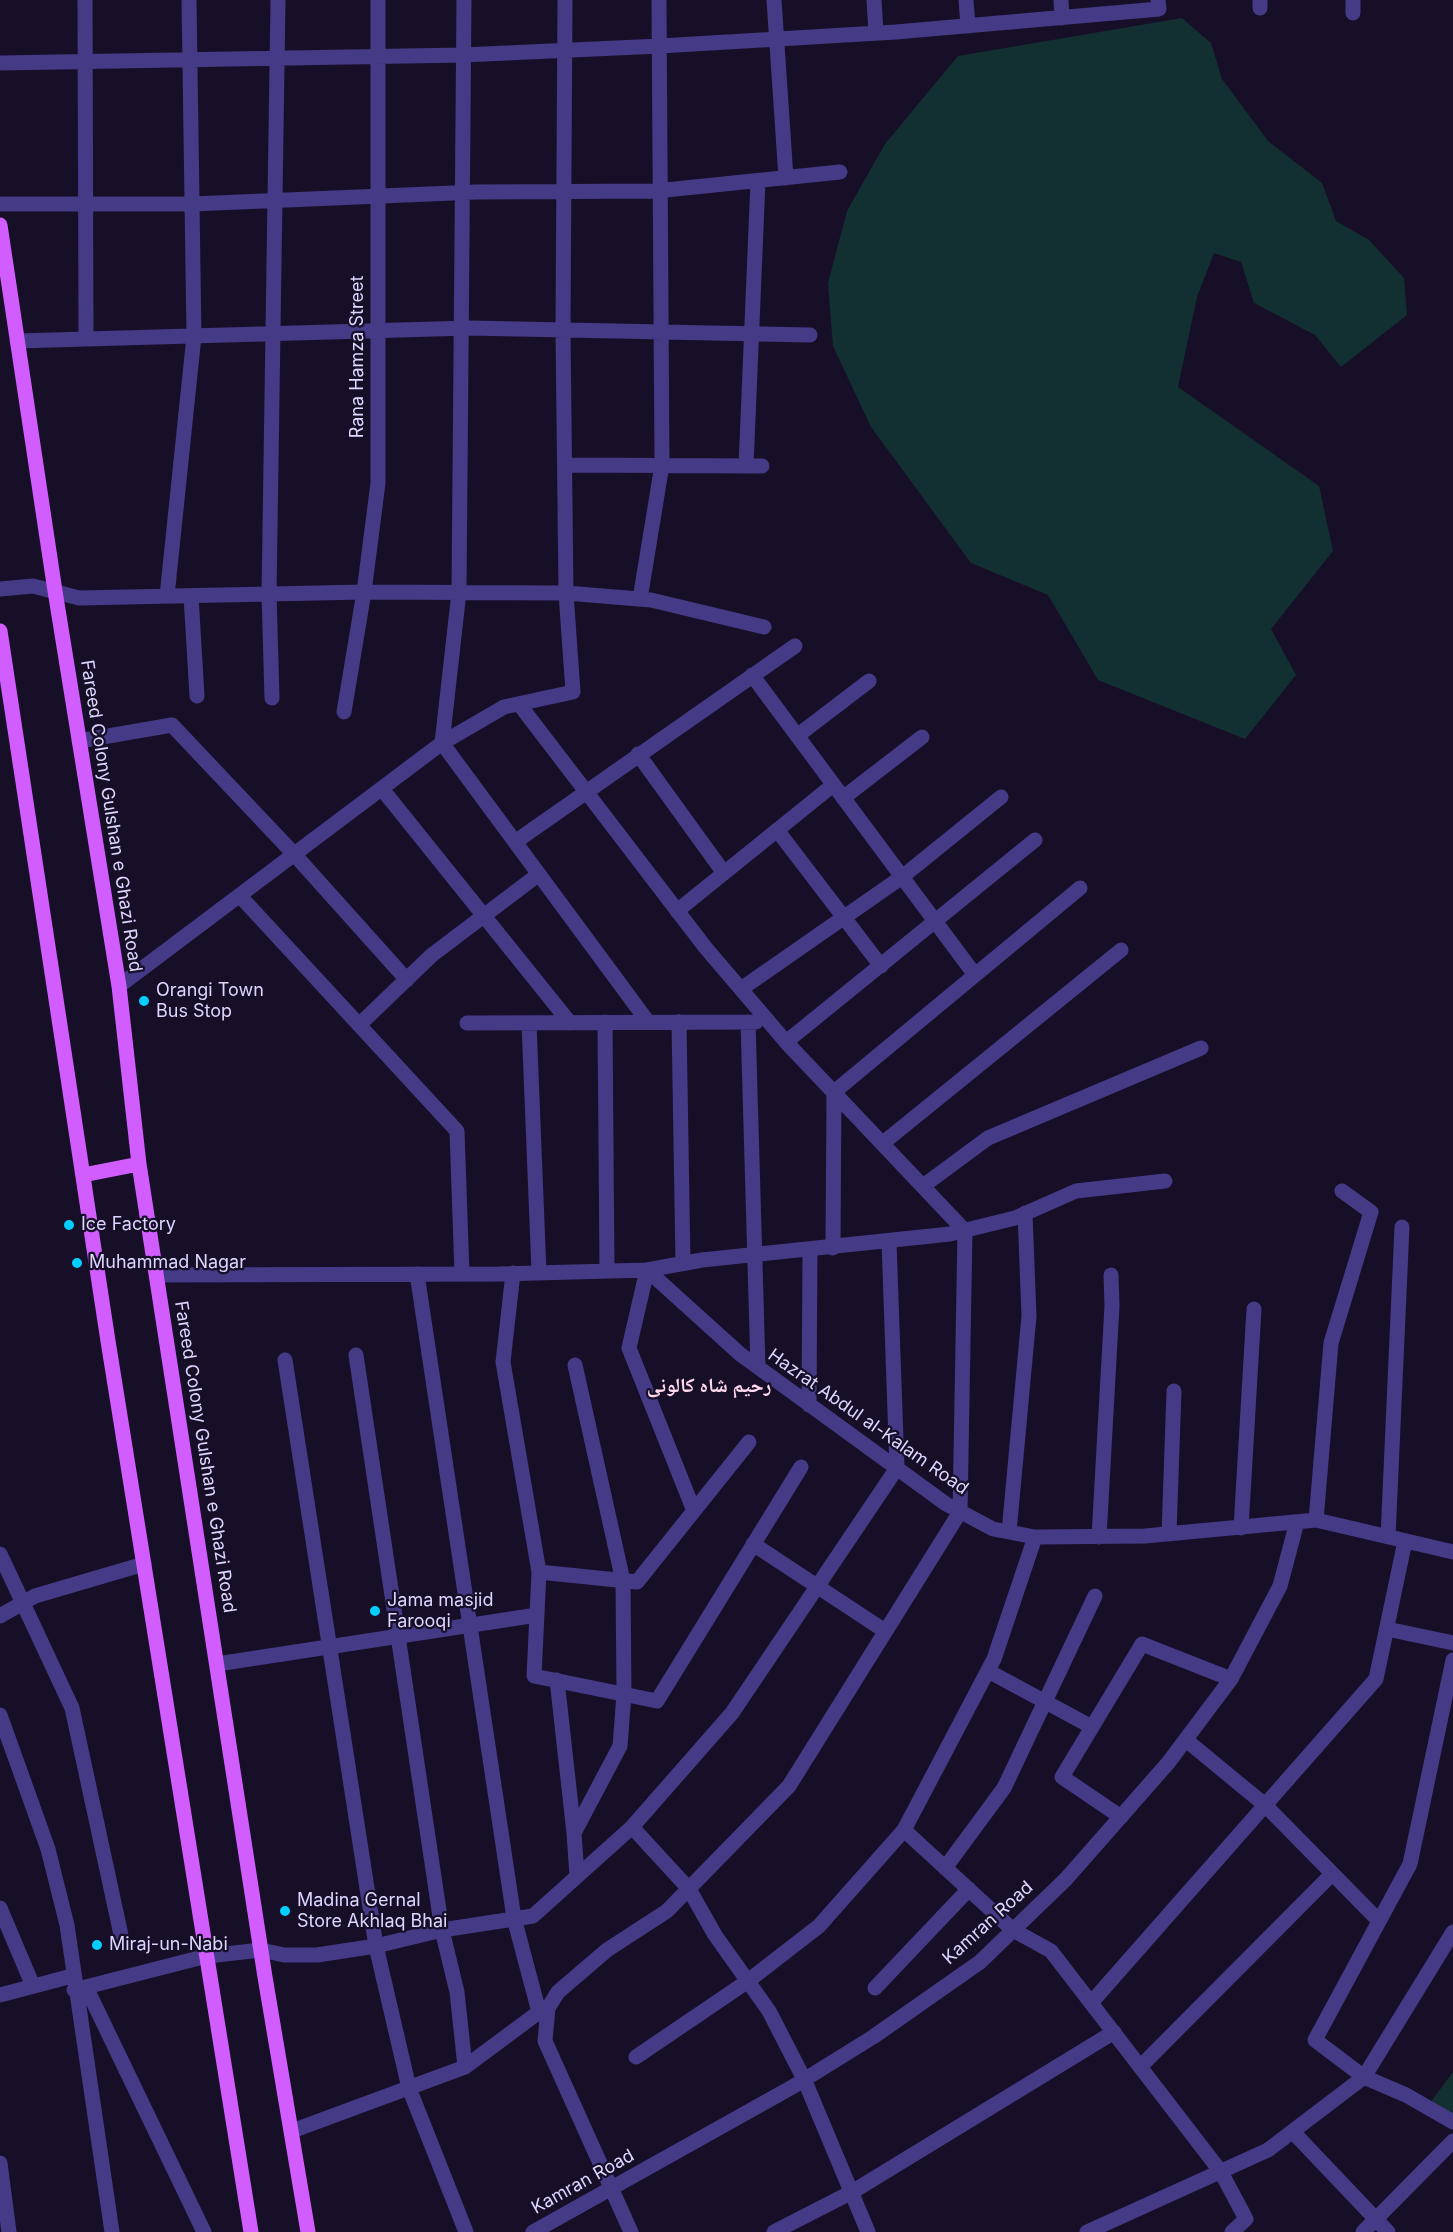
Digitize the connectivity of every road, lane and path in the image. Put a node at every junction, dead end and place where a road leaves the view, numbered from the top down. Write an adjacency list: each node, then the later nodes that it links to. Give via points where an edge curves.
1 (85, 0): 24 (street)
2 (189, 0): 22 (street)
3 (278, 0): 21 (street)
4 (378, 0): 20 (street, Rana Hamza Street)
5 (464, 0): 19 (street)
6 (565, 0): 18 (street)
7 (659, 0): 17 (street)
8 (774, 0): 16 (street)
9 (874, 0): 15 (street)
10 (966, 0): 14 (street)
11 (1061, 0): 13 (street)
12 (1158, 0): 13 (street, via 1159,9)
13 (1062, 18): 14 (street)
14 (968, 26): 15 (street)
15 (876, 33): 16 (street)
16 (777, 39): 17 (street); 26 (street)
17 (660, 46): 18 (street); 28 (street)
18 (564, 51): 19 (street); 29 (street)
19 (463, 55): 20 (street); 30 (street)
20 (378, 57): 21 (street); 31 (street, Rana Hamza Street)
21 (277, 59): 22 (street); 32 (street)
22 (190, 61): 24 (street); 35 (street)
23 (0, 63): 24 (street)
24 (85, 63): 34 (street)
25 (840, 172): 26 (street)
26 (786, 178): 27 (street)
27 (758, 181): 28 (street); 42 (street)
28 (661, 190): 29 (street); 40 (street)
29 (564, 191): 30 (street); 38 (street)
30 (462, 192): 31 (street); 37 (street)
31 (378, 196): 32 (street); 39 (street, Rana Hamza Street)
32 (275, 200): 35 (street); 41 (street)
33 (0, 204): 34 (street)
34 (86, 204): 35 (street); 45 (street)
35 (192, 204): 44 (street)
36 (0, 225): 46 (main road, Fareed Colony Gulshan e Ghazi Road)
37 (461, 328): 38 (street); 39 (street); 54 (street)
38 (563, 330): 40 (street); 47 (street)
39 (378, 331): 41 (street); 53 (street, Rana Hamza Street, via 378,483)
40 (662, 332): 42 (street); 48 (street)
41 (273, 334): 44 (street); 56 (street)
42 (752, 334): 43 (street); 49 (street)
43 (810, 335)
44 (194, 336): 45 (street); 57 (street)
45 (86, 339): 46 (street)
46 (17, 341): 52 (main road, Fareed Colony Gulshan e Ghazi Road)
47 (565, 465): 48 (street); 55 (street)
48 (662, 465): 49 (street); 59 (street)
49 (746, 466): 50 (street)
50 (762, 466)
51 (0, 589): 52 (street, via 33,586)
52 (55, 591): 57 (street, via 79,598); 71 (main road, Fareed Colony Gulshan e Ghazi Road)
53 (364, 592): 54 (street); 56 (street); 68 (street, Rana Hamza Street)
54 (459, 592): 55 (street); 72 (street)
55 (566, 593): 59 (street); 67 (street, via 573,692)
56 (269, 594): 58 (street); 66 (street)
57 (167, 596): 58 (street)
58 (191, 596): 65 (street)
59 (640, 599): 60 (street)
60 (764, 627)
61 (0, 631): 112 (main road)
62 (795, 646): 63 (street)
63 (752, 675): 69 (street); 73 (street)
64 (869, 681): 69 (street)
65 (197, 696)
66 (272, 698)
67 (519, 704): 72 (street, via 504,707); 76 (street)
68 (344, 712)
69 (797, 736): 74 (street)
70 (922, 737): 78 (street)
71 (79, 741): 82 (street, via 172,725); 96 (main road, Fareed Colony Gulshan e Ghazi Road)
72 (442, 743): 75 (street); 81 (street)
73 (638, 754): 76 (street); 83 (street)
74 (833, 785): 78 (street); 79 (street)
75 (382, 789): 82 (street); 89 (street)
76 (585, 790): 81 (street); 88 (street)
77 (1001, 797): 85 (street)
78 (843, 798): 85 (street)
79 (777, 830): 83 (street); 90 (street)
80 (1035, 840): 91 (street)
81 (515, 842): 84 (street)
82 (294, 854): 87 (street); 95 (street)
83 (724, 873): 88 (street)
84 (539, 874): 89 (street); 99 (street)
85 (902, 877): 90 (street); 91 (street)
86 (1080, 888): 94 (street)
87 (240, 896): 96 (street); 106 (street)
88 (677, 911): 97 (street)
89 (483, 915): 95 (street); 105 (street)
90 (843, 917): 93 (street); 97 (street)
91 (936, 923): 93 (street); 94 (street)
92 (1121, 950): 110 (street)
93 (881, 966): 107 (street)
94 (975, 975): 109 (street)
95 (407, 980): 106 (street)
96 (119, 986): 111 (main road, Fareed Colony Gulshan e Ghazi Road)
97 (741, 989): 102 (street)
98 (605, 1022): 99 (street); 105 (street); 125 (street)
99 (648, 1022): 100 (street)
100 (679, 1022): 101 (street); 123 (street)
101 (748, 1022): 102 (street); 122 (street)
102 (768, 1022): 107 (street)
103 (468, 1023): 104 (street)
104 (529, 1023): 105 (street); 126 (street)
105 (570, 1023)
106 (359, 1025): 129 (street, via 457,1131)
107 (786, 1042): 109 (street)
108 (1201, 1048): 114 (street, via 988,1138)
109 (834, 1092): 110 (street); 120 (street)
110 (883, 1143): 114 (street)
111 (140, 1164): 112 (main road); 130 (main road, Fareed Colony Gulshan e Ghazi Road)
112 (83, 1175): 156 (main road)
113 (1165, 1181): 116 (street, via 1076,1191)
114 (923, 1186): 118 (street)
115 (1342, 1191): 144 (street, via 1371,1212 1331,1343)
116 (1025, 1213): 118 (street); 147 (street, via 1029,1316)
117 (1402, 1227): 151 (street)
118 (965, 1231): 119 (street); 143 (street)
119 (889, 1242): 120 (street); 141 (street)
120 (833, 1248): 121 (street)
121 (810, 1250): 122 (street); 138 (street)
122 (754, 1255): 123 (street); 136 (street)
123 (683, 1263): 124 (street)
124 (647, 1270): 125 (street); 136 (street, Hazrat Abdul al-Kalam Road); 142 (street, via 629,1348)
125 (607, 1271): 126 (street)
126 (539, 1272): 127 (street)
127 (513, 1273): 129 (street); 157 (street, via 503,1362)
128 (417, 1274): 129 (street); 130 (street); 164 (street)
129 (462, 1274)
130 (157, 1275): 171 (main road, Fareed Colony Gulshan e Ghazi Road)
131 (1111, 1275): 150 (street)
132 (1254, 1309): 146 (street)
133 (356, 1355): 167 (street)
134 (285, 1360): 169 (street)
135 (575, 1365): 158 (street)
136 (758, 1367): 138 (street, Hazrat Abdul al-Kalam Road)
137 (1174, 1391): 148 (street)
138 (809, 1405): 141 (street, Hazrat Abdul al-Kalam Road)
139 (750, 1443): 142 (street)
140 (801, 1467): 153 (street)
141 (897, 1468): 143 (street, Hazrat Abdul al-Kalam Road); 159 (street)
142 (694, 1511): 158 (street, via 637,1582)
143 (960, 1512): 147 (street, Hazrat Abdul al-Kalam Road, via 993,1529); 166 (street)
144 (1316, 1520): 145 (street, Hazrat Abdul al-Kalam Road); 151 (street, Hazrat Abdul al-Kalam Road)
145 (1298, 1522): 146 (street, Hazrat Abdul al-Kalam Road); 173 (street, Kamran Road, via 1280,1586)
146 (1241, 1528): 148 (street, Hazrat Abdul al-Kalam Road)
147 (1009, 1532): 149 (street, Hazrat Abdul al-Kalam Road)
148 (1169, 1534): 150 (street, Hazrat Abdul al-Kalam Road)
149 (1035, 1537): 150 (street, Hazrat Abdul al-Kalam Road); 172 (street)
150 (1099, 1537)
151 (1388, 1537): 152 (street, Hazrat Abdul al-Kalam Road)
152 (1405, 1541): 154 (street, Hazrat Abdul al-Kalam Road); 165 (street)
153 (753, 1544): 159 (street); 175 (street, via 657,1701)
154 (1453, 1552)
155 (0, 1554): 161 (street)
156 (144, 1564): 161 (street, via 36,1596); 199 (main road)
157 (539, 1572): 158 (street); 162 (street)
158 (623, 1581): 175 (street)
159 (817, 1587): 166 (street); 182 (street, via 732,1713)
160 (1095, 1596): 176 (street)
161 (22, 1604): 163 (street); 196 (street, via 72,1708)
162 (537, 1614): 164 (street); 174 (street, via 534,1676)
163 (0, 1616)
164 (471, 1625): 167 (street); 191 (street)
165 (1387, 1629): 168 (street); 180 (street, via 1376,1679)
166 (885, 1631): 188 (street, via 789,1786)
167 (398, 1636): 169 (street); 193 (street)
168 (1453, 1643)
169 (328, 1647): 171 (street); 197 (street)
170 (1453, 1660): 192 (street, via 1410,1864)
171 (217, 1664): 198 (main road, Fareed Colony Gulshan e Ghazi Road)
172 (988, 1671): 176 (street); 183 (street)
173 (1231, 1679): 178 (street, via 1142,1644); 179 (street, Kamran Road)
174 (556, 1680): 175 (street); 184 (street)
175 (624, 1694): 184 (street, via 620,1746)
176 (1045, 1701): 178 (street); 185 (street, via 1004,1788)
177 (0, 1714): 201 (street, via 48,1848)
178 (1092, 1727): 181 (street, via 1062,1777)
179 (1186, 1740): 180 (street); 181 (street, Kamran Road)
180 (1264, 1805): 186 (street); 205 (street)
181 (1121, 1817): 194 (street, Kamran Road, via 1066,1879)
182 (632, 1827): 187 (street); 188 (street)
183 (904, 1830): 185 (street); 200 (street, via 819,1926)
184 (574, 1833): 187 (street)
185 (945, 1868): 189 (street)
186 (1332, 1874): 192 (street); 210 (street)
187 (577, 1876): 191 (street, via 532,1916)
188 (689, 1889): 200 (street); 206 (street, via 667,1911 607,1950 558,1992)
189 (969, 1889): 194 (street); 203 (street)
190 (0, 1908): 202 (street)
191 (514, 1918): 193 (street); 206 (street)
192 (1379, 1921): 211 (street, via 1315,2040)
193 (442, 1929): 197 (street); 209 (street, via 457,1992)
194 (1013, 1930): 205 (street, via 1051,1951); 212 (street, Kamran Road, via 980,1962 873,2037)
195 (1453, 1932): 211 (street)
196 (121, 1935)
197 (376, 1946): 198 (street, via 316,1955); 213 (street)
198 (261, 1950): 199 (street); 215 (main road, Fareed Colony Gulshan e Ghazi Road)
199 (207, 1956): 201 (street); 226 (main road)
200 (748, 1981): 208 (street); 212 (street, via 769,2011)
201 (78, 1984): 202 (street); 224 (street); 225 (street)
202 (33, 1986): 204 (street)
203 (875, 1988)
204 (0, 1995)
205 (1091, 2003): 207 (street)
206 (542, 2015): 209 (street); 220 (street, via 545,2041)
207 (1113, 2032): 210 (street); 221 (street)
208 (636, 2057)
209 (465, 2067): 213 (street)
210 (1140, 2067): 219 (street)
211 (1364, 2077): 214 (street); 216 (street)
212 (804, 2079): 220 (street, Kamran Road); 221 (street)
213 (409, 2088): 215 (street); 228 (street)
214 (1453, 2122)
215 (292, 2131): 227 (main road, Fareed Colony Gulshan e Ghazi Road)
216 (1293, 2132): 219 (street, via 1268,2150); 222 (street)
217 (1453, 2141): 222 (street)
218 (0, 2163): 223 (street)
219 (1221, 2172): 233 (street); 234 (street, via 1246,2218)
220 (610, 2190): 229 (street, Kamran Road); 230 (street)
221 (852, 2192): 231 (street); 232 (street)
222 (1376, 2219): 235 (street); 236 (street)
223 (9, 2232)
224 (112, 2232)
225 (204, 2232)
226 (251, 2232)
227 (308, 2232)
228 (466, 2232)
229 (533, 2232)
230 (631, 2232)
231 (774, 2232)
232 (868, 2232)
233 (1087, 2232)
234 (1232, 2232)
235 (1364, 2232)
236 (1388, 2232)

